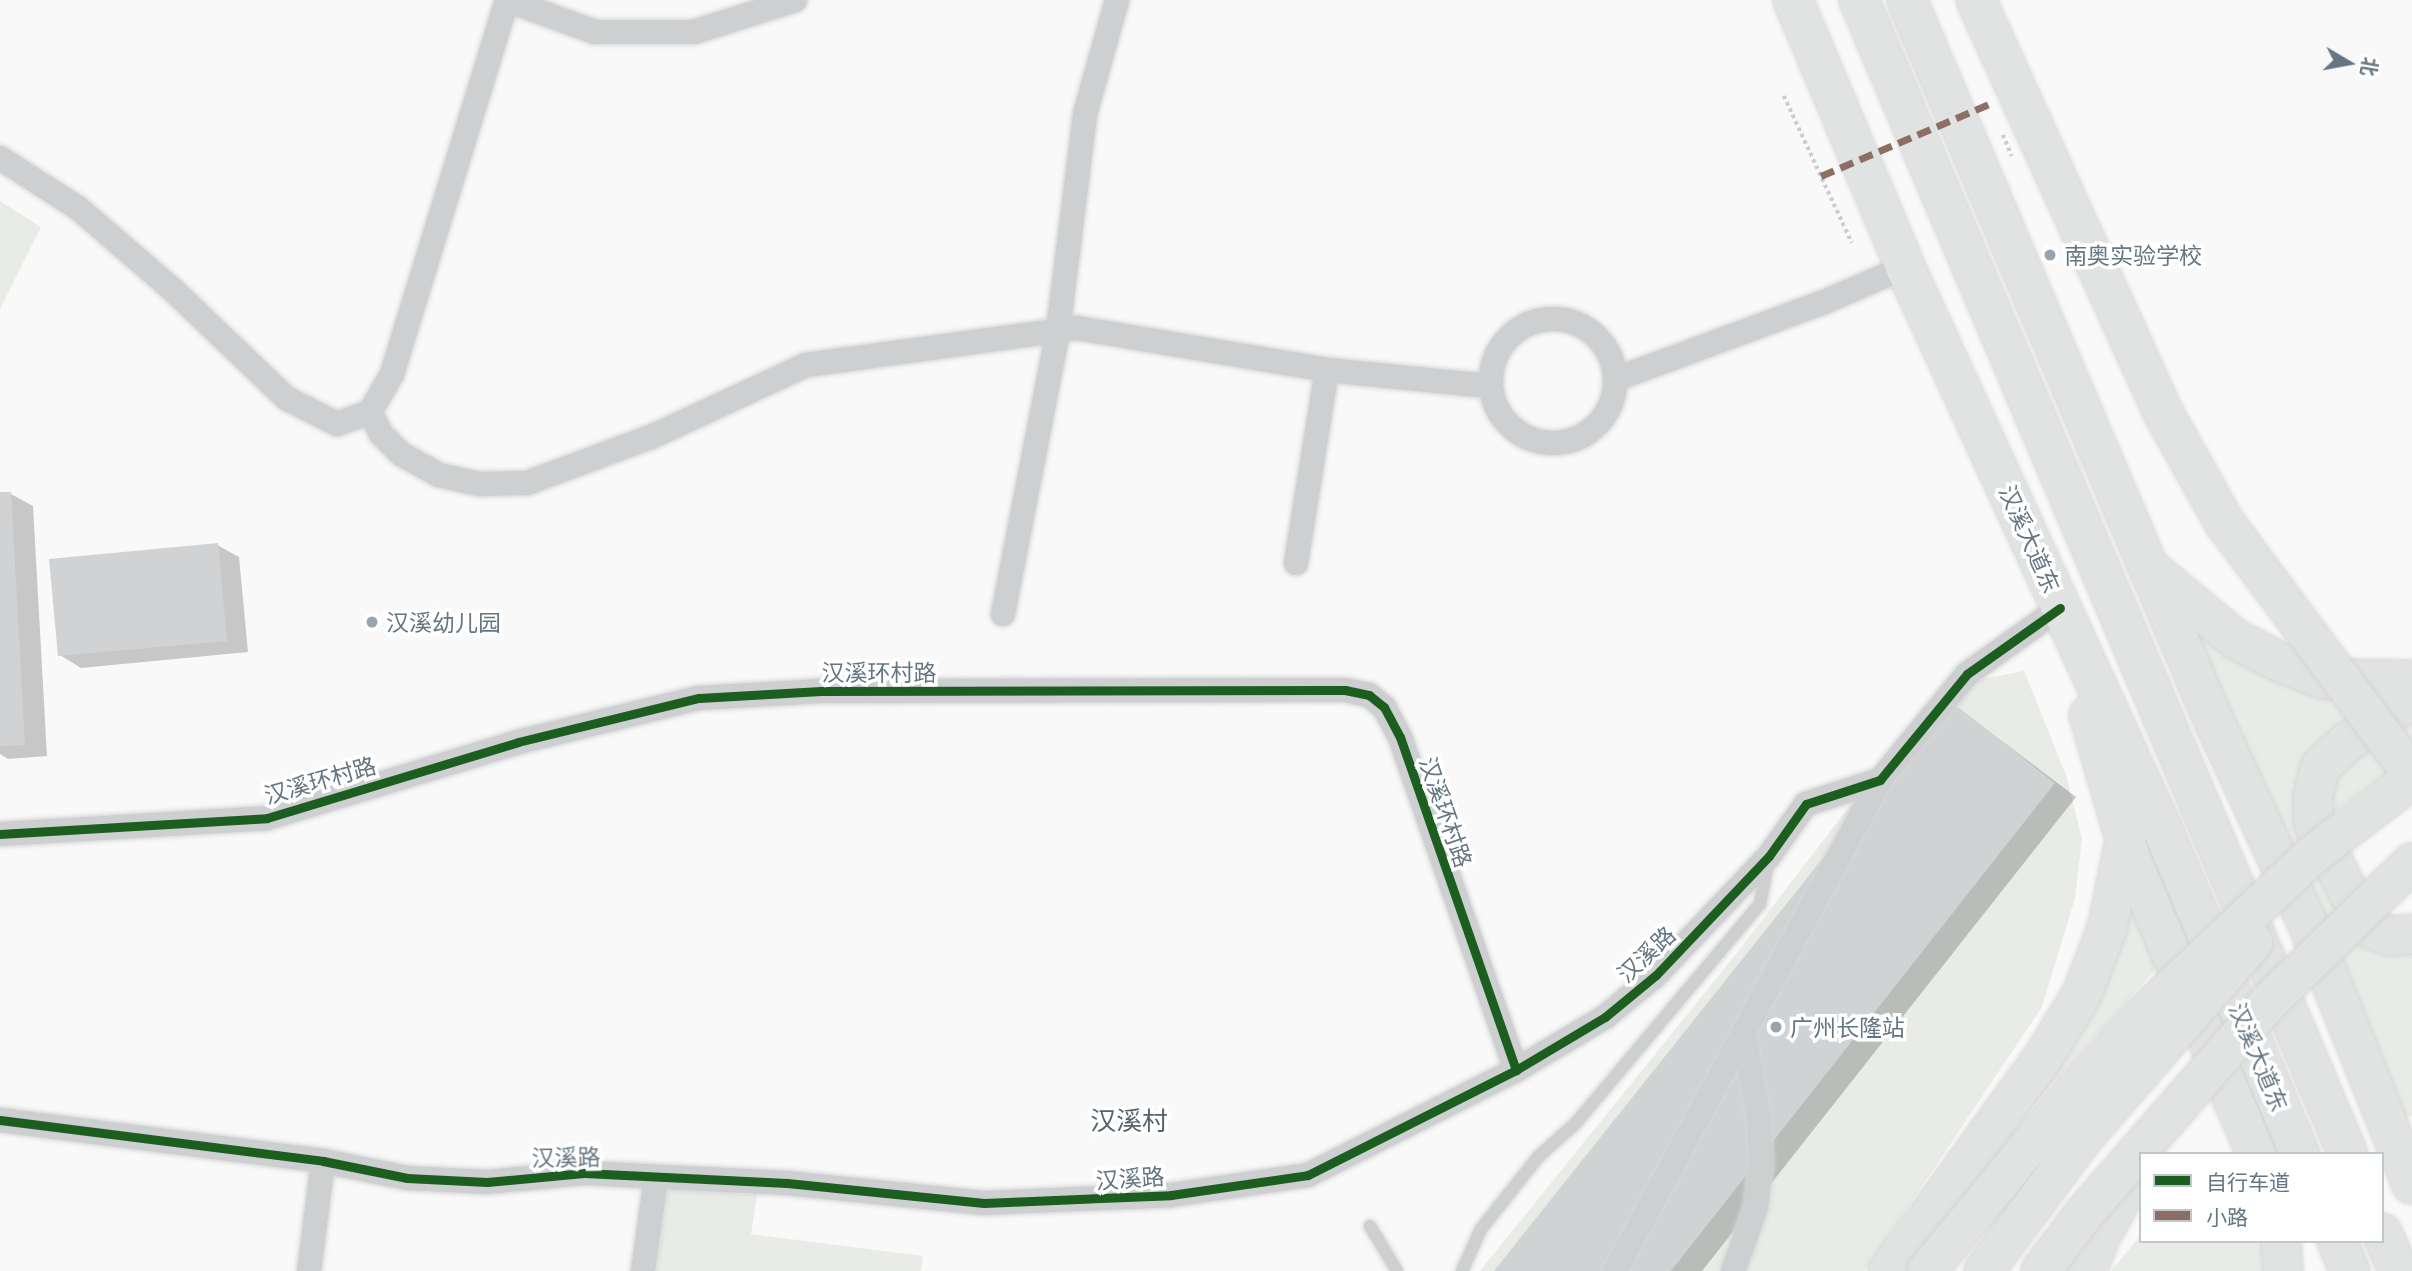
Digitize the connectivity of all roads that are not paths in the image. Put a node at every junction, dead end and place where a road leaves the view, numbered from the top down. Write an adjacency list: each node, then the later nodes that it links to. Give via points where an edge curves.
1 (507, 0): 2 (street, via 595,32 694,32); 14 (street, via 392,374)
2 (794, 0)
3 (1116, 0): 10 (street, via 1085,114)
4 (1793, 0): 9 (main road, 汉溪大道东)
5 (1859, 0): 25 (main road, 汉溪大道东)
6 (1907, 0): 16 (main road)
7 (1976, 0): 21 (main road, bridge, via 2165,416 2224,522)
8 (0, 158): 14 (street, via 78,208 172,289 286,398 337,424)
9 (1905, 267): 12 (street, via 1822,303); 17 (main road, 汉溪大道东)
10 (1058, 331): 11 (street, via 1077,328); 14 (street, via 806,365 651,437 527,482 479,484 439,475 401,454 381,434); 18 (street)
11 (1327, 370): 13 (street); 15 (street)
12 (1616, 379): 13 (street, via 1613,400 1597,426 1570,442 1550,444 1512,429); 13 (street, via 1602,341 1586,327 1546,319 1510,336 1498,353)
13 (1488, 386)
14 (370, 412)
15 (1296, 563)
16 (2148, 567): 19 (main road, via 2235,639 2282,663 2323,679); 41 (main road, via 2309,927)
17 (2060, 608): 23 (street, via 1967,674); 27 (main road); 37 (main road, 汉溪大道东, via 2162,828)
18 (1003, 614)
19 (2412, 680)
20 (2412, 699): 30 (main road, via 2347,741 2320,768 2313,797 2314,824 2365,927 2391,936)
21 (2412, 774)
22 (2412, 779): 55 (main road, bridge, via 2311,856 2141,1017 2063,1104)
23 (1880, 780): 28 (street, 汉溪路, via 1806,804); 31 (street)
24 (2412, 786): 56 (main road, bridge, via 2243,951 2180,1022 2082,1139)
25 (2194, 788): 38 (main road, 汉溪大道东); 41 (main road)
26 (0, 834): 32 (street, 汉溪环村路, via 267,818 518,742 699,698 821,691 1345,691 1369,695 1384,707 1400,737)
27 (2126, 838): 36 (main road); 54 (main road, via 2107,929 2082,994 2043,1058)
28 (1769, 856): 32 (street, 汉溪路, via 1657,975 1605,1017); 51 (lane, via 1760,904 1576,1123 1538,1157 1481,1229)
29 (2412, 863): 33 (main road, bridge, via 2270,1001)
30 (2412, 934)
31 (1744, 1033): 52 (street); 53 (street, via 1759,1119 1761,1163 1756,1207)
32 (1516, 1070): 42 (street, 汉溪路, via 1308,1175 1171,1195 984,1203 786,1183)
33 (2168, 1114): 35 (main road, bridge); 57 (main road, bridge)
34 (0, 1120): 39 (street, 汉溪路)
35 (2147, 1152)
36 (2255, 1152)
37 (2299, 1152)
38 (2347, 1152)
39 (323, 1161): 42 (street, 汉溪路, via 407,1178 487,1182 584,1173); 48 (street)
40 (2139, 1168): 58 (main road, via 2100,1237)
41 (2409, 1177)
42 (656, 1178): 49 (street)
43 (1370, 1226): 50 (lane)
44 (2384, 1237): 62 (main road)
45 (2281, 1243): 59 (main road)
46 (2289, 1243): 60 (main road)
47 (2338, 1243): 61 (main road)
48 (309, 1271)
49 (643, 1271)
50 (1397, 1271)
51 (1462, 1271)
52 (1615, 1271)
53 (1733, 1271)
54 (1888, 1271)
55 (1927, 1271)
56 (1984, 1271)
57 (2041, 1271)
58 (2087, 1271)
59 (2283, 1271)
60 (2300, 1271)
61 (2350, 1271)
62 (2399, 1271)

